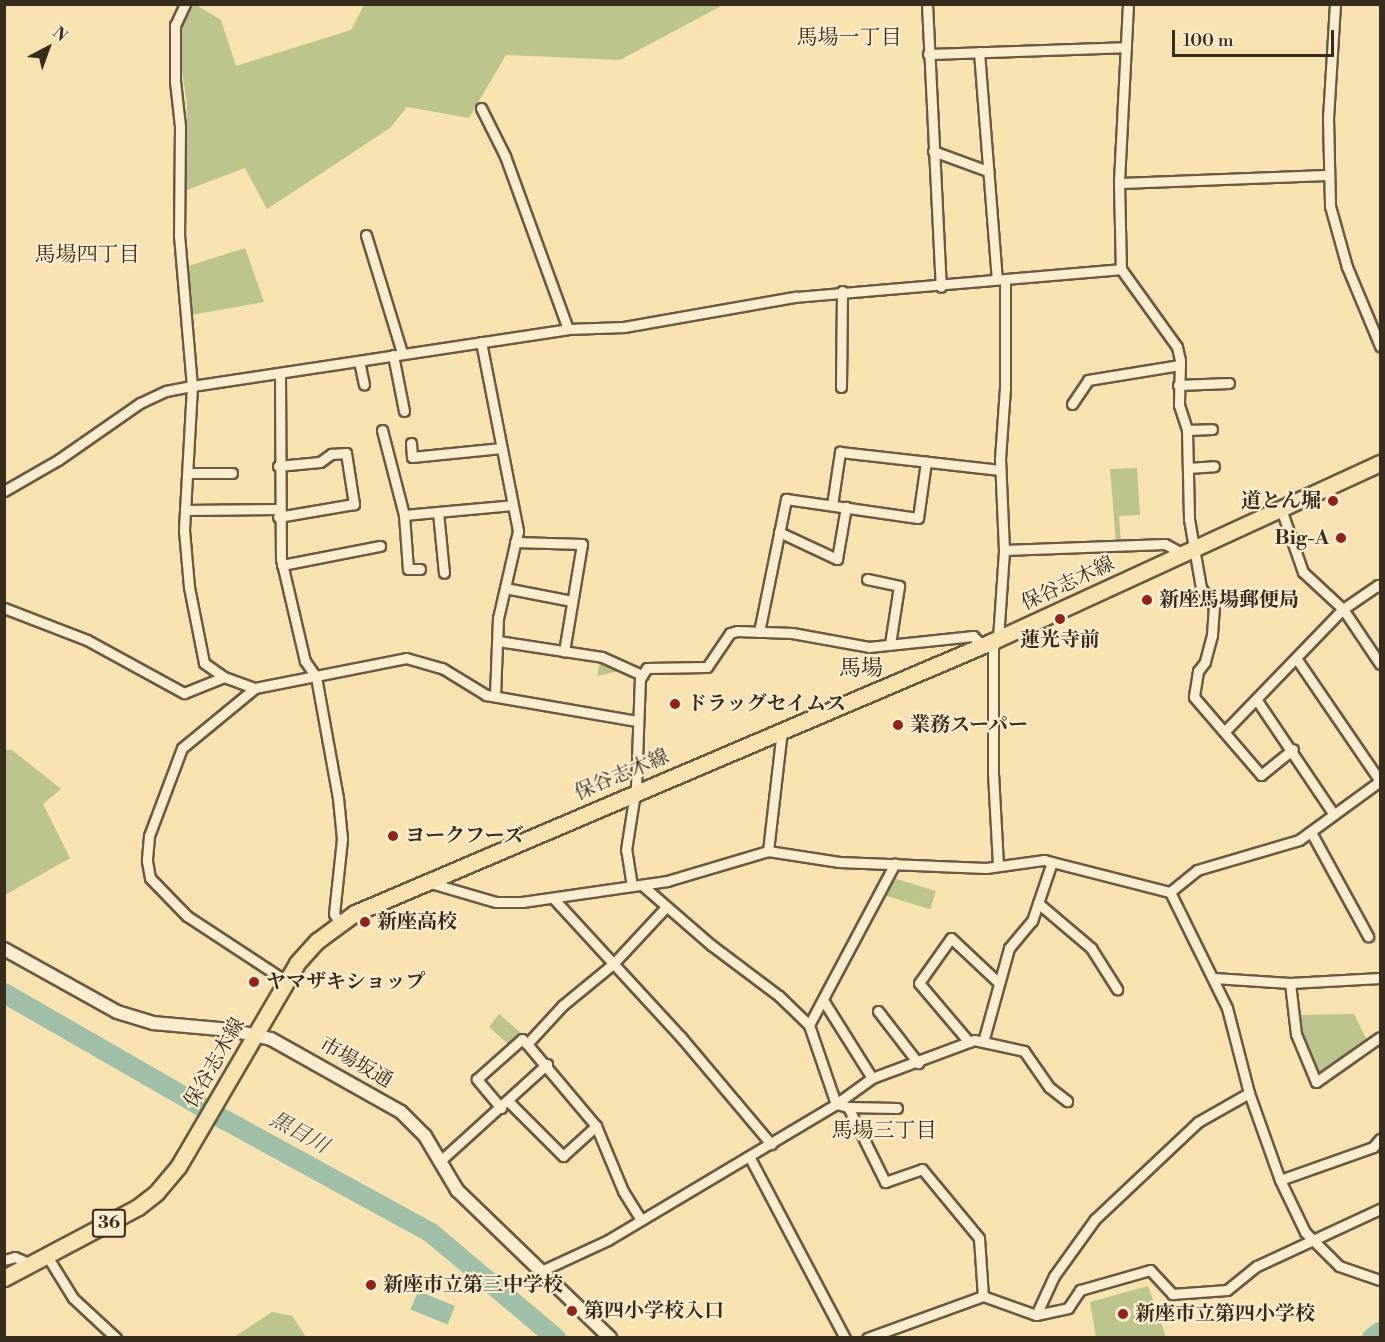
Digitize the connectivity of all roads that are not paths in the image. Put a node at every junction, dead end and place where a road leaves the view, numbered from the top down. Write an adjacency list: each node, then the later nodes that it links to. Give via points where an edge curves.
1 (185, 4): 28 (street, via 176,25 175,81 180,126 179,235)
2 (927, 4): 7 (street)
3 (1128, 4): 5 (street)
4 (1335, 4): 11 (street)
5 (1126, 47): 6 (street); 12 (street)
6 (979, 52): 7 (street); 10 (street)
7 (928, 54): 9 (street)
8 (480, 108): 18 (street, via 505,156)
9 (933, 151): 10 (street); 16 (street)
10 (988, 171): 15 (street)
11 (1328, 175): 12 (street); 20 (street, via 1334,231)
12 (1119, 183): 14 (street)
13 (366, 235): 21 (street)
14 (1120, 269): 15 (street); 23 (street, via 1177,347)
15 (1001, 280): 16 (street); 42 (street)
16 (941, 287): 17 (street)
17 (842, 291): 18 (street, via 624,327); 29 (street)
18 (568, 329): 19 (street)
19 (482, 342): 21 (street); 36 (street)
20 (1380, 346)
21 (397, 354): 22 (street); 31 (street)
22 (359, 361): 24 (street); 26 (street)
23 (1180, 365): 27 (street); 30 (street, via 1088,381)
24 (280, 375): 28 (street); 39 (street)
25 (1229, 383): 27 (street)
26 (364, 384)
27 (1178, 385): 34 (street)
28 (192, 386): 44 (street); 45 (street, via 166,391 140,403 58,460)
29 (841, 387)
30 (1072, 404)
31 (404, 411)
32 (1212, 429): 34 (street)
33 (382, 430): 53 (street)
34 (1187, 430): 41 (street)
35 (411, 443): 36 (street, via 412,458)
36 (502, 448): 47 (street)
37 (926, 462): 42 (street); 46 (street, via 840,452); 48 (street, via 918,518)
38 (1380, 462): 49 (main road, 保谷志木線 / 36)
39 (278, 466): 52 (street); 52 (street, via 320,462 331,454 346,453 354,504)
40 (1214, 466): 41 (street)
41 (1188, 468): 58 (street)
42 (1000, 470): 57 (street)
43 (232, 472): 44 (street)
44 (188, 473): 50 (street)
45 (4, 491)
46 (832, 505): 48 (street); 54 (street, via 786,499)
47 (513, 506): 51 (street); 55 (street, via 518,531)
48 (846, 507): 54 (street, via 837,559)
49 (1281, 509): 58 (main road, 保谷志木線 / 36); 67 (street, via 1303,572)
50 (185, 510): 52 (street); 76 (street, via 189,587 204,663)
51 (438, 512): 53 (street); 61 (street)
52 (278, 513): 59 (street)
53 (404, 515): 60 (street, via 408,569)
54 (779, 532): 68 (street)
55 (515, 542): 64 (street); 65 (street, via 582,544)
56 (380, 546): 59 (street)
57 (1004, 550): 58 (street, via 1165,544); 70 (street)
58 (1190, 551): 70 (main road, 保谷志木線 / 36); 83 (street, via 1201,588 1214,606 1212,635 1205,662 1198,671 1194,697)
59 (282, 565): 77 (street, via 305,661)
60 (420, 569)
61 (444, 573)
62 (867, 579): 71 (street, via 899,586)
63 (1380, 587): 67 (street)
64 (505, 588): 65 (street); 69 (street)
65 (572, 602): 72 (street)
66 (4, 608): 76 (street, via 87,640 184,693)
67 (1343, 609): 73 (street); 74 (street)
68 (759, 632): 71 (street, via 869,647); 75 (street, via 730,633 707,667 647,668)
69 (498, 641): 72 (street); 79 (street)
70 (992, 642): 71 (street, via 973,636); 82 (main road, 保谷志木線 / 36); 92 (street)
71 (890, 644)
72 (564, 651): 75 (street, via 602,657)
73 (1296, 657): 80 (street); 85 (street)
74 (1380, 664)
75 (642, 675): 81 (street)
76 (224, 677): 78 (street)
77 (316, 677): 78 (street); 79 (street, via 406,658 442,668 473,690); 99 (street, via 341,822 334,914)
78 (255, 688): 107 (street, via 182,748 149,836 147,861 156,886 187,916)
79 (495, 696): 81 (street)
80 (1256, 699): 83 (street); 84 (street)
81 (637, 721): 86 (street)
82 (782, 730): 86 (main road, 保谷志木線 / 36); 89 (street)
83 (1226, 730): 84 (street, via 1261,775)
84 (1293, 749): 87 (street)
85 (1380, 781): 87 (street)
86 (634, 793): 93 (main road, 保谷志木線 / 36); 94 (street, via 626,850)
87 (1333, 813): 88 (street)
88 (1311, 832): 95 (street, via 1299,840 1197,870); 100 (street)
89 (768, 851): 91 (street, via 839,862); 94 (street)
90 (1052, 862): 92 (street); 95 (street); 97 (street)
91 (895, 863): 92 (street); 111 (street)
92 (998, 866)
93 (425, 881): 96 (street, via 496,902); 99 (main road, 保谷志木線 / 36)
94 (637, 886): 96 (street); 98 (street)
95 (1170, 892): 105 (street)
96 (554, 899): 102 (street)
97 (1038, 903): 104 (street, via 1091,948); 108 (street, via 1032,921 1009,948)
98 (666, 907): 102 (street); 113 (street, via 779,996)
99 (340, 923): 107 (main road, 保谷志木線 / 36, via 307,952)
100 (1368, 936)
101 (4, 949): 114 (street, 市場坂通, via 117,1012 153,1023)
102 (613, 964): 118 (street, via 562,1005); 130 (street)
103 (1116, 968): 104 (street)
104 (1108, 974): 110 (street)
105 (1214, 978): 109 (street); 122 (street, via 1227,1008)
106 (1380, 978): 109 (street)
107 (286, 981): 114 (main road, 保谷志木線 / 36)
108 (999, 983): 116 (street, via 951,938 919,983); 117 (street)
109 (1290, 983): 115 (street, via 1296,1034 1316,1082)
110 (1117, 989)
111 (823, 1000): 113 (street); 121 (street)
112 (878, 1011): 119 (street)
113 (809, 1025): 124 (street)
114 (256, 1033): 132 (street, 市場坂通, via 292,1048 400,1112 425,1136); 137 (main road, 保谷志木線 / 36, via 169,1180 146,1201)
115 (1380, 1037)
116 (969, 1042): 117 (street); 119 (street)
117 (982, 1042): 123 (street, via 1024,1051 1049,1087)
118 (527, 1044): 120 (street); 125 (street, via 522,1039 477,1079)
119 (918, 1063): 121 (street)
120 (547, 1064): 125 (street); 128 (street)
121 (872, 1078): 124 (street)
122 (1249, 1093): 133 (street); 144 (street, via 1198,1122 1095,1219 1054,1276)
123 (1066, 1101)
124 (836, 1104): 126 (street); 130 (street)
125 (504, 1105): 128 (street, via 563,1156); 132 (street)
126 (848, 1107): 127 (street); 143 (street, via 885,1182 922,1169 979,1238)
127 (897, 1108)
128 (596, 1126): 135 (street, via 623,1191)
129 (1380, 1139): 133 (street, via 1373,1147)
130 (771, 1144): 131 (street)
131 (750, 1158): 135 (street); 147 (street)
132 (439, 1162): 140 (street, 市場坂通, via 457,1190)
133 (1280, 1180): 136 (street, via 1305,1232)
134 (1380, 1209): 136 (street)
135 (641, 1220): 140 (street)
136 (1315, 1242): 142 (street, via 1339,1266); 144 (street, via 1257,1266 1227,1290 1172,1294 1150,1270 1080,1290 1068,1308)
137 (47, 1257): 139 (main road, 保谷志木線 / 36); 145 (street, via 73,1298)
138 (4, 1260): 139 (street, via 15,1257)
139 (31, 1264): 141 (main road, 保谷志木線 / 36)
140 (541, 1271): 146 (street, 市場坂通)
141 (4, 1278)
142 (1380, 1280)
143 (983, 1296): 144 (street); 148 (street)
144 (1036, 1315)
145 (112, 1336)
146 (610, 1338)
147 (845, 1338)
148 (867, 1338)

